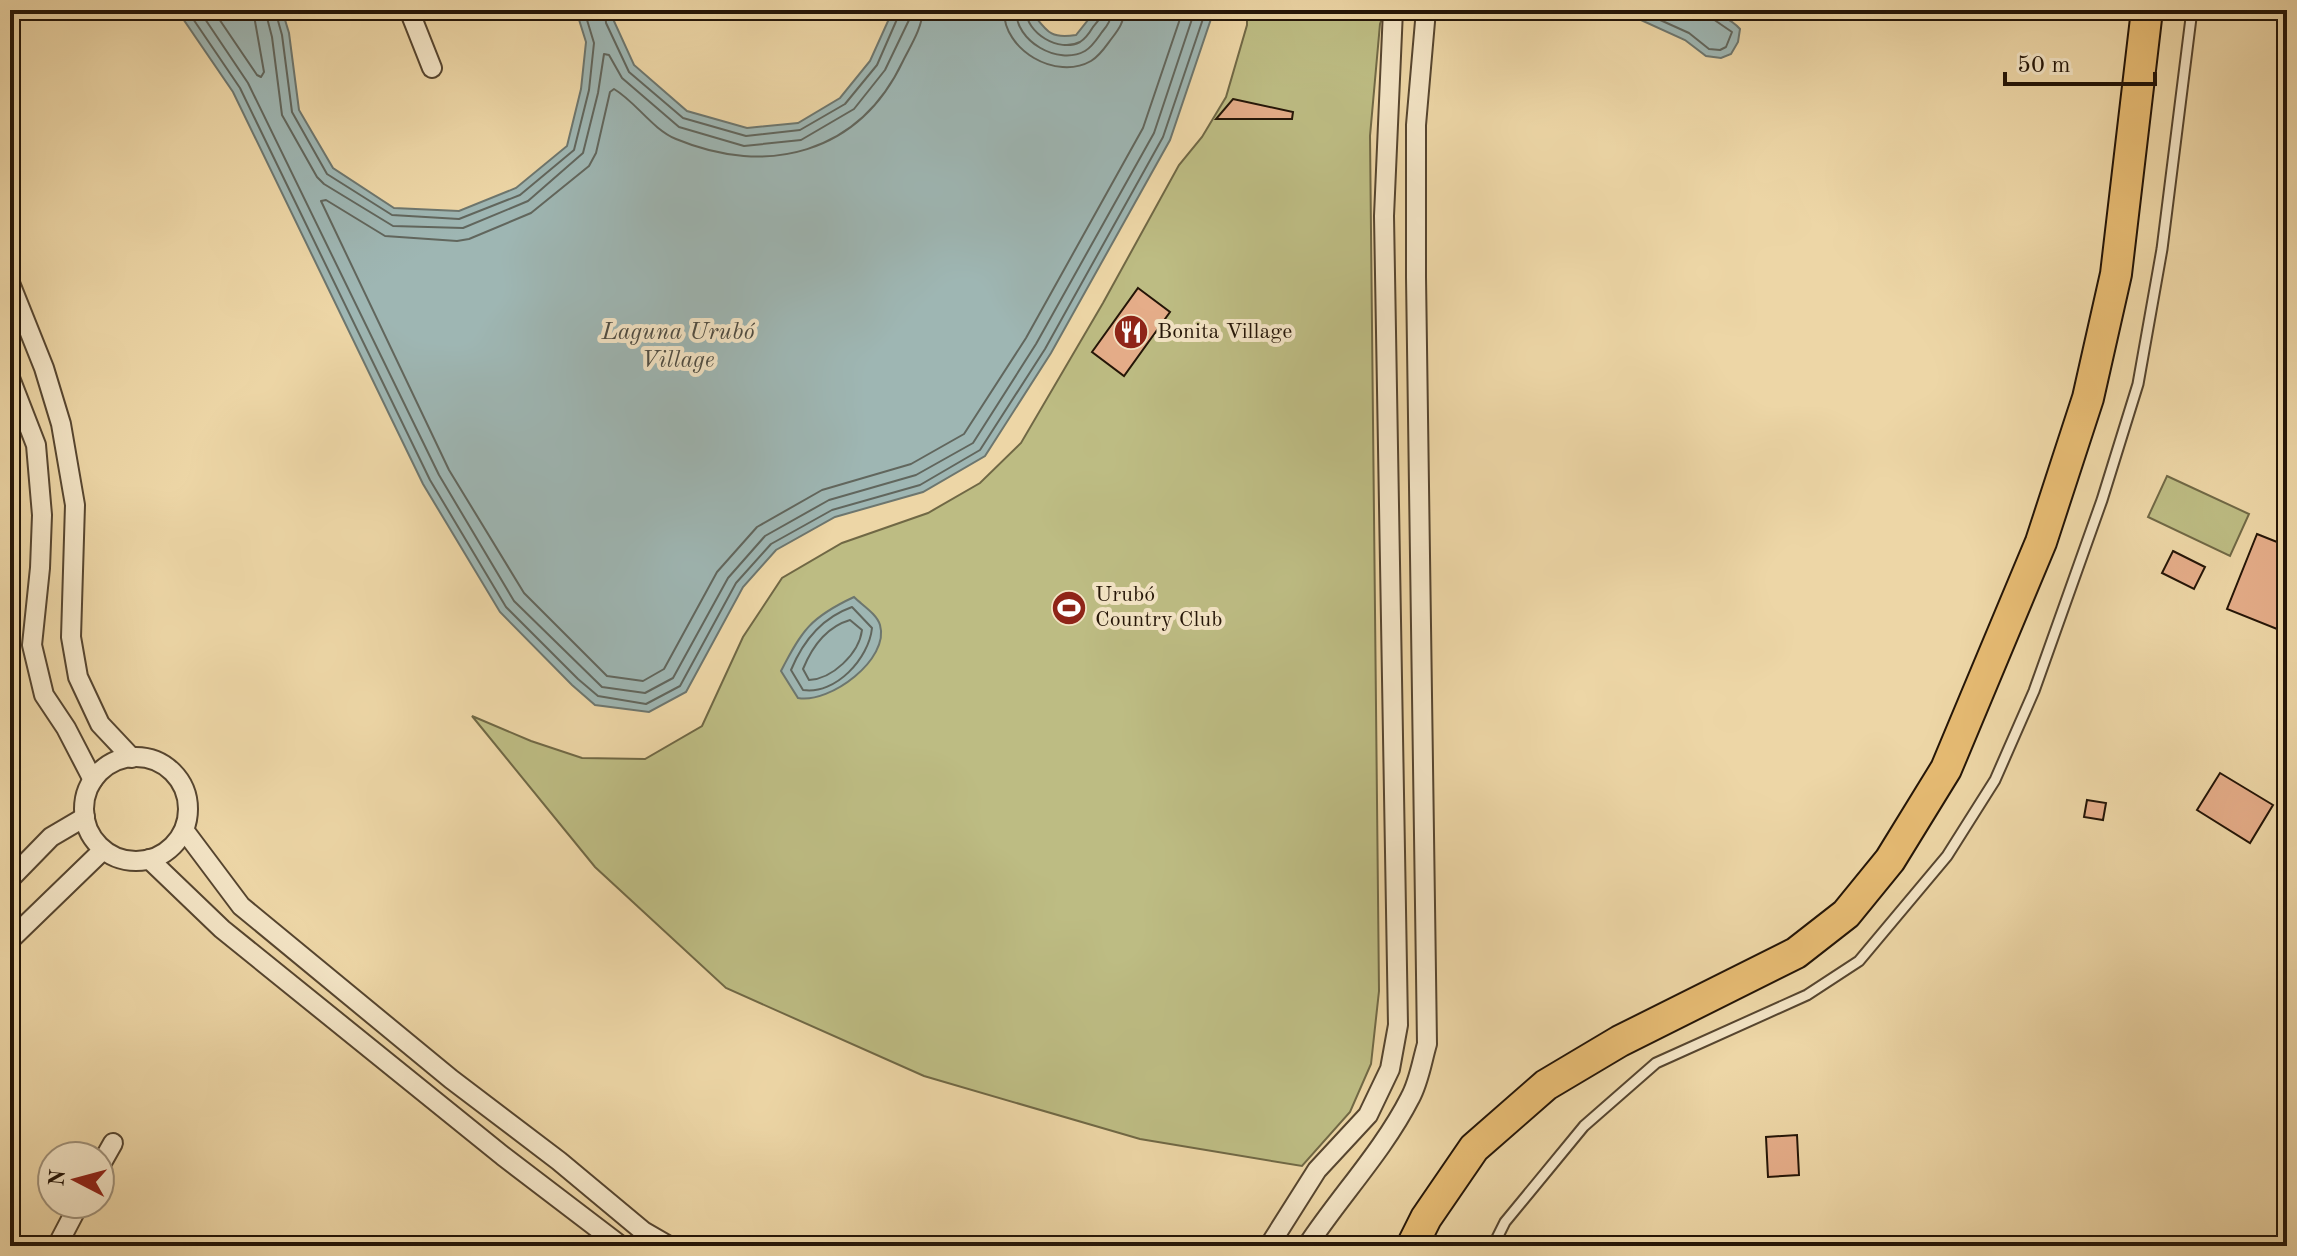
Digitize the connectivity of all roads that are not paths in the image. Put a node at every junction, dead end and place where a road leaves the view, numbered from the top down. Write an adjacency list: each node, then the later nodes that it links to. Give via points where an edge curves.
1 (409, 10): 6 (street)
2 (1393, 10): 7 (street)
3 (1426, 10): 8 (street, via 1416,125)
4 (2147, 10): 29 (main road, via 2116,274 2088,398 2041,542 1946,769 1890,860 1846,914 1796,953 1620,1041 1546,1085 1474,1148)
5 (2192, 10): 30 (lane, via 2162,249 2138,384 2034,691 1995,780 1947,856 1859,961 1807,995 1656,1063 1584,1126 1505,1222)
6 (432, 68)
7 (1385, 277): 8 (street); 21 (street, via 1398,1025)
8 (1416, 277): 22 (street, via 1427,1044)
9 (10, 283): 12 (street, via 61,424 75,505)
10 (10, 378): 11 (street, via 36,445)
11 (40, 568): 12 (street); 14 (street, via 32,645 44,695)
12 (72, 571): 13 (street, via 71,637 78,677 100,724)
13 (132, 758): 14 (street, via 106,766); 16 (street, via 161,763 176,775 189,811)
14 (93, 780): 15 (street, via 85,798)
15 (85, 817): 17 (street); 19 (street, via 51,837)
16 (184, 830): 18 (street, via 173,846); 26 (street, via 241,906 451,1079)
17 (103, 850): 18 (street, via 120,859); 20 (street)
18 (149, 859): 25 (street, via 222,929)
19 (10, 879)
20 (10, 940)
21 (1390, 1069): 22 (street); 27 (street, via 1368,1115 1317,1170)
22 (1416, 1080): 28 (street, via 1383,1144)
23 (71, 1220): 24 (street)
24 (57, 1246)
25 (621, 1246)
26 (669, 1246)
27 (1269, 1246)
28 (1307, 1246)
29 (1412, 1246)
30 (1493, 1246)

